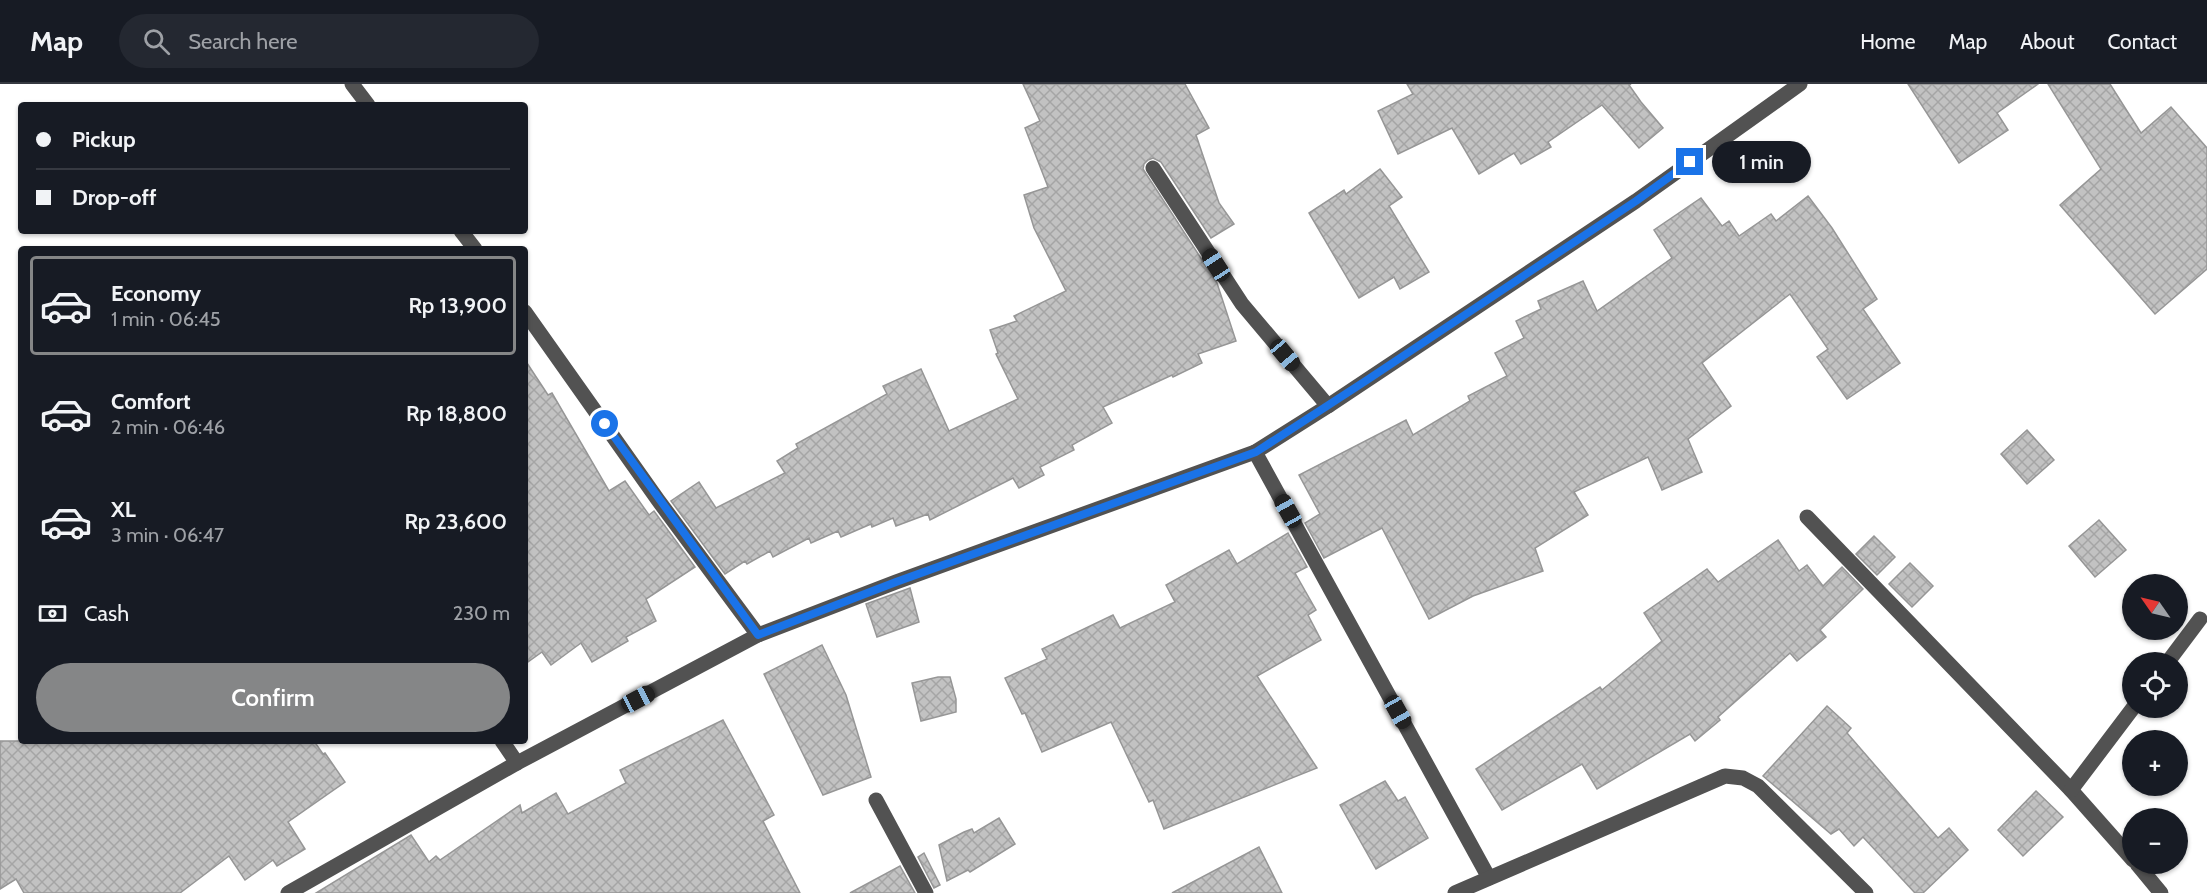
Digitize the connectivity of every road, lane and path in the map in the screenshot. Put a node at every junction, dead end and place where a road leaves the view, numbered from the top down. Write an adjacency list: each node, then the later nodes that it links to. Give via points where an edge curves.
1 (352, 84): 3 (street)
2 (1800, 84): 8 (street, via 1636,201)
3 (366, 102)
4 (1153, 168): 8 (street, via 1242,304)
5 (463, 234): 6 (street)
6 (473, 246)
7 (528, 316): 12 (street)
8 (1328, 406): 9 (street)
9 (1256, 452): 12 (street); 21 (street)
10 (1808, 517): 17 (street)
11 (2200, 619): 13 (street)
12 (758, 635): 16 (street)
13 (2175, 652)
14 (2125, 718): 17 (street)
15 (504, 744): 16 (street)
16 (517, 763): 22 (street)
17 (2071, 790): 19 (street)
18 (876, 800): 23 (street)
19 (2122, 848)
20 (2145, 874): 26 (street)
21 (1489, 878): 24 (street); 25 (street, via 1725,776 1743,778 1758,786)
22 (288, 893)
23 (926, 893)
24 (1455, 893)
25 (1866, 893)
26 (2161, 893)

